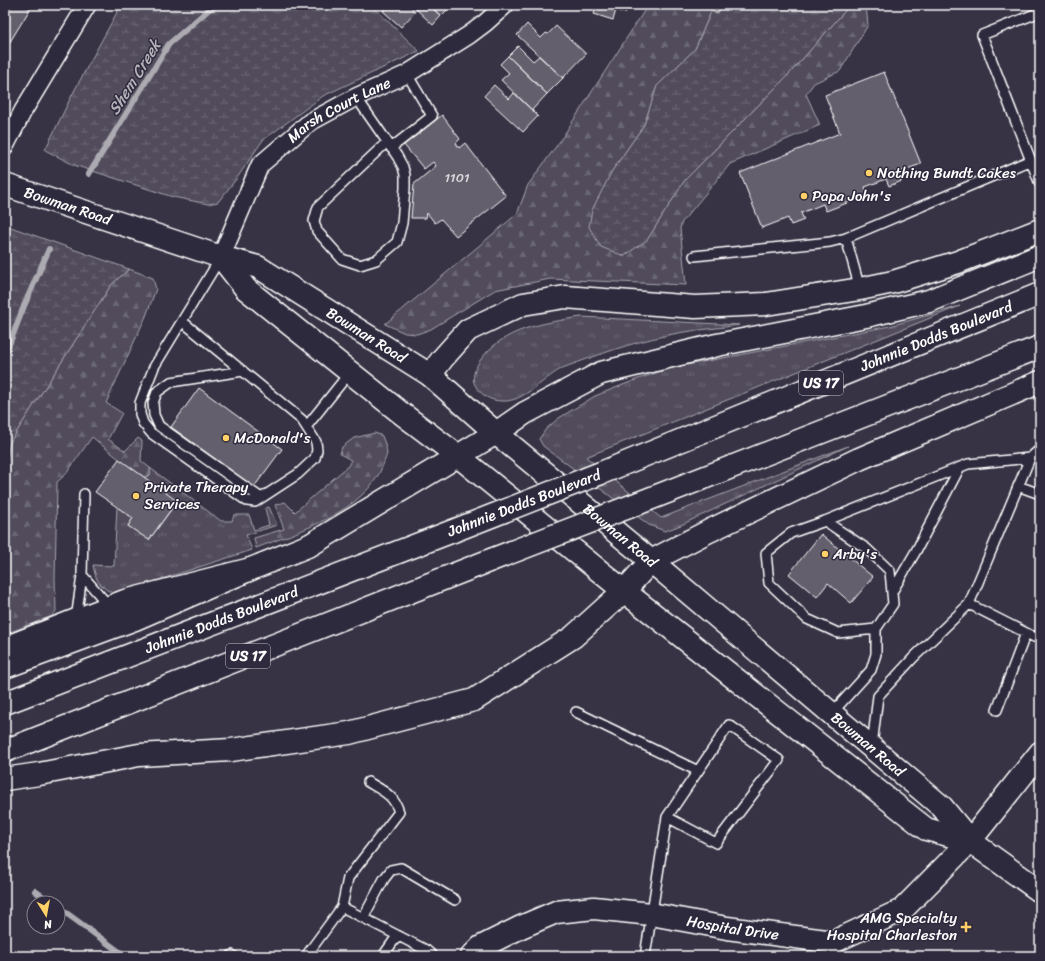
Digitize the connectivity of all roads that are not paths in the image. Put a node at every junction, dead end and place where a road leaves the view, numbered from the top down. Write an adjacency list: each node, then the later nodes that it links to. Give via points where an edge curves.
1 (87, 5): 7 (street, via 23,111)
2 (505, 5): 4 (street, Marsh Court Lane, via 469,35)
3 (1040, 12): 8 (lane, via 982,35)
4 (407, 74): 5 (street, Marsh Court Lane); 6 (lane, via 432,116)
5 (356, 97): 6 (lane); 15 (street, Marsh Court Lane, via 310,122 260,165)
6 (389, 145): 6 (lane, via 405,175 402,223 397,242 376,260 360,266 342,259 317,231 314,221 318,207)
7 (5, 146)
8 (1031, 160): 9 (lane); 12 (lane)
9 (1040, 184)
10 (5, 185): 15 (main road, Bowman Road)
11 (1040, 230): 16 (main road, via 958,262 893,282)
12 (846, 238): 13 (lane, via 830,242); 16 (lane)
13 (694, 256)
14 (1040, 256): 25 (main road, via 929,301 717,345 601,373 525,413)
15 (222, 257): 18 (lane); 21 (main road, Bowman Road, via 246,289); 22 (main road, Bowman Road, via 258,267)
16 (860, 289): 22 (main road, via 766,304 695,307 565,297 523,304 468,330)
17 (1040, 294): 48 (main road, Johnnie Dodds Boulevard / US 17, bridge, via 602,473)
18 (183, 322): 20 (lane); 33 (lane, via 154,367 140,402 143,423 151,433 247,501 255,502)
19 (1040, 347): 53 (main road, US 17, bridge)
20 (243, 371): 24 (lane); 33 (lane, via 170,382 157,392 152,403 154,415 160,426)
21 (350, 372): 24 (lane); 27 (main road, Bowman Road)
22 (430, 375): 25 (main road, Bowman Road)
23 (1040, 382): 35 (main road, via 858,459)
24 (307, 426): 33 (lane, via 316,442 315,458 298,474)
25 (496, 433): 27 (main road); 35 (main road, Bowman Road)
26 (1040, 449): 28 (lane)
27 (458, 456): 36 (main road, via 310,544); 38 (main road, Bowman Road)
28 (1030, 458): 29 (lane); 30 (lane)
29 (960, 467): 34 (lane); 39 (lane)
30 (1018, 486): 32 (lane); 40 (lane)
31 (84, 494): 37 (lane)
32 (1040, 494)
33 (261, 498)
34 (825, 521): 39 (lane, via 867,549 890,571); 43 (lane, via 791,533 766,553 769,583 806,619 838,633)
35 (651, 561): 38 (main road); 51 (main road, Bowman Road)
36 (251, 569): 41 (main road); 47 (main road, via 135,619)
37 (82, 575): 41 (lane); 42 (lane)
38 (624, 591): 56 (main road, via 573,637 474,700 349,733 231,750 139,755); 59 (main road, Bowman Road, via 926,829)
39 (892, 592): 43 (lane, via 893,604)
40 (969, 604): 44 (lane); 52 (lane, via 878,696)
41 (110, 607): 42 (main road)
42 (76, 620): 46 (main road)
43 (876, 629): 51 (lane, via 876,654 871,670)
44 (1026, 633): 45 (lane, via 1034,637); 49 (lane)
45 (1040, 635)
46 (5, 648)
47 (5, 667)
48 (5, 703)
49 (997, 710)
50 (576, 712): 55 (lane)
51 (831, 714): 52 (main road, Bowman Road)
52 (872, 748): 59 (main road, Bowman Road, via 942,807)
53 (5, 751)
54 (1040, 753): 59 (main road)
55 (698, 771): 58 (lane); 58 (lane, via 729,725 780,760 716,843)
56 (5, 779)
57 (368, 782): 62 (lane, via 389,795 399,812 348,878)
58 (668, 817): 63 (lane)
59 (970, 841): 60 (main road, Bowman Road); 63 (main road, Hospital Drive, via 902,910 833,942 727,928)
60 (1040, 891)
61 (455, 900): 64 (lane, via 401,868 391,870 384,879)
62 (342, 907): 64 (lane); 66 (lane)
63 (651, 914): 69 (main road, Hospital Drive, via 594,908 556,912 481,947); 70 (lane)
64 (364, 918): 65 (lane)
65 (397, 936): 67 (lane); 68 (lane)
66 (306, 956)
67 (383, 956)
68 (433, 956)
69 (472, 956)
70 (645, 956)

